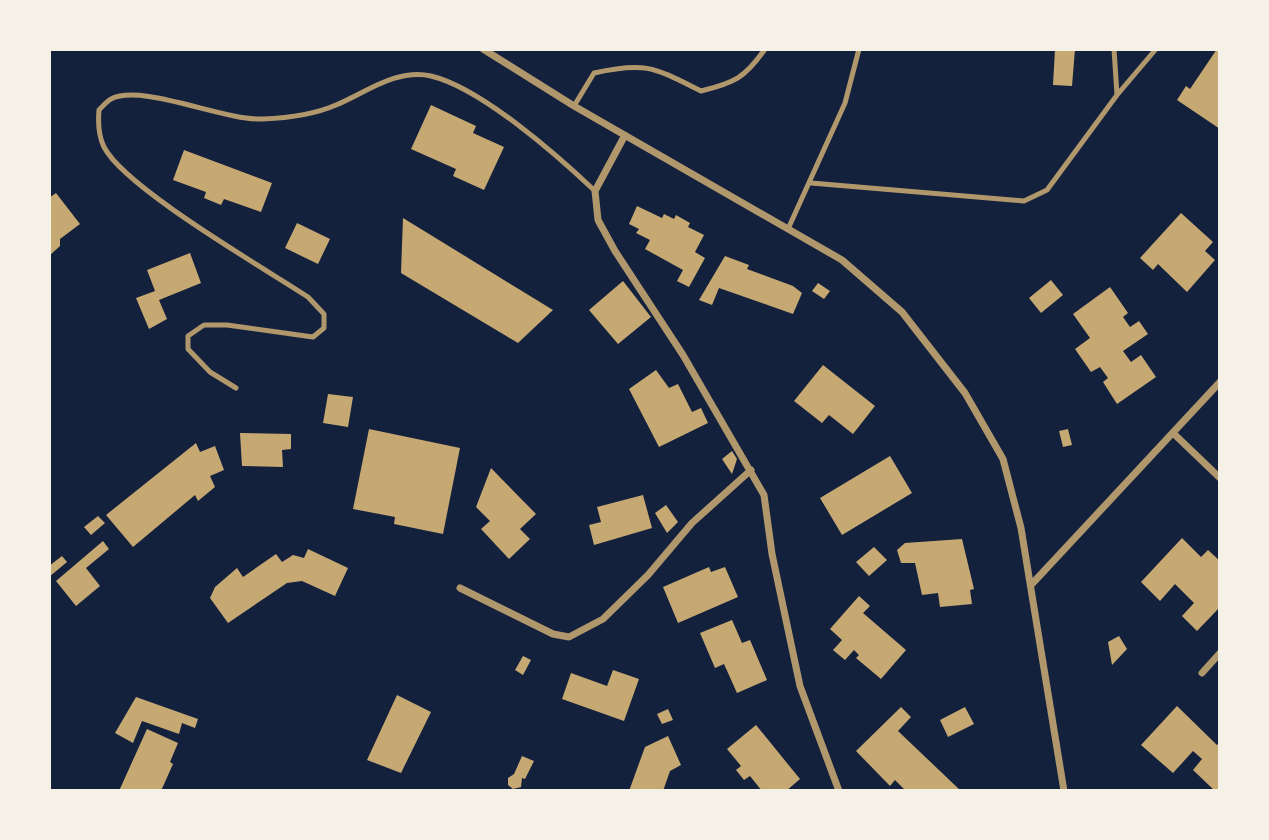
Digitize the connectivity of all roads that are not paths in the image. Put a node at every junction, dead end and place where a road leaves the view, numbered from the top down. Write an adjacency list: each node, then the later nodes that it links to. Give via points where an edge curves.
1 (483, 49): 7 (street)
2 (765, 49): 7 (lane, via 752,68 732,83 701,91 652,67 624,66 594,73)
3 (859, 49): 9 (lane, via 845,103)
4 (1114, 49): 6 (lane)
5 (1156, 49): 6 (lane)
6 (1117, 95): 9 (lane, via 1047,190 1024,201)
7 (574, 106): 8 (street)
8 (625, 135): 10 (street); 11 (street)
9 (811, 183): 11 (lane)
10 (595, 191): 13 (lane, via 552,149 454,82 427,75 398,77 335,106 299,116 259,119 148,97 113,98 99,110 98,124 104,146 127,175 308,297 324,314 324,328 313,337 227,325 204,325 188,336 188,349 210,372); 15 (street, via 598,220 615,251)
11 (788, 229): 17 (street, via 842,260 902,312 965,393 1003,459)
12 (1220, 382): 14 (street)
13 (236, 388)
14 (1173, 433): 16 (street); 17 (street)
15 (751, 470): 18 (street, via 692,523 603,619 569,636 553,635); 21 (street, via 764,495 800,686)
16 (1220, 478)
17 (1031, 585): 22 (street)
18 (460, 588)
19 (1220, 653): 20 (street)
20 (1202, 673)
21 (839, 791)
22 (1064, 791)

